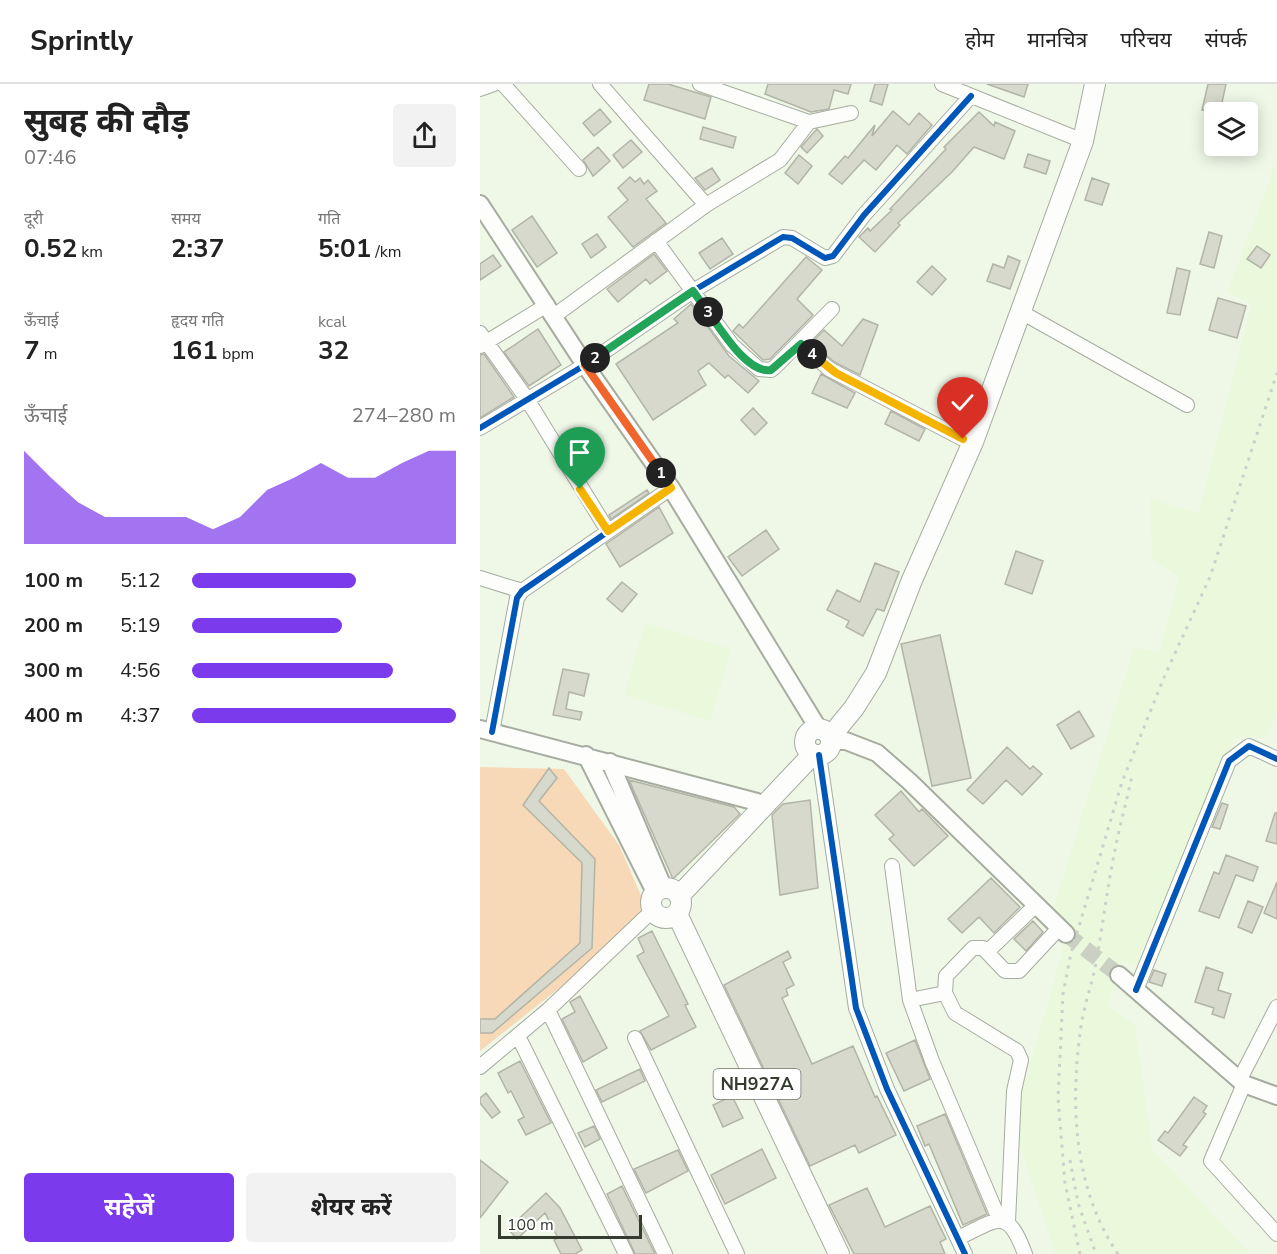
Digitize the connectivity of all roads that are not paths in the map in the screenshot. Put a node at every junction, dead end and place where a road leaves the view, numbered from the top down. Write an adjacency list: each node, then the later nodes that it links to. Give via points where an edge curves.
1 (494, 84): 8 (street)
2 (503, 84): 13 (street)
3 (699, 84): 11 (street)
4 (942, 84): 9 (street)
5 (1086, 84): 12 (highway)
6 (1095, 84): 12 (highway)
7 (607, 87): 15 (street)
8 (480, 89)
9 (970, 96): 12 (street); 17 (street, via 833,255 825,258 792,238 783,237)
10 (851, 113): 11 (street)
11 (809, 122): 15 (street, via 780,160)
12 (1078, 140): 20 (highway); 27 (highway)
13 (579, 169)
14 (480, 204): 19 (main road)
15 (706, 205): 16 (street)
16 (656, 241): 17 (street); 19 (street)
17 (693, 291): 22 (street, via 732,345 759,369 771,370); 23 (street)
18 (832, 309): 22 (street)
19 (551, 311): 21 (street); 23 (main road)
20 (1021, 312): 25 (street); 33 (highway, via 973,442 912,580 876,674 854,708)
21 (482, 340): 24 (street)
22 (801, 344): 27 (street, via 829,369)
23 (585, 365): 24 (street); 28 (main road)
24 (527, 399): 26 (street); 29 (street)
25 (1187, 405)
26 (480, 428)
27 (963, 439): 33 (highway, via 868,666)
28 (671, 488): 29 (street); 33 (main road)
29 (608, 531): 31 (street)
30 (480, 578): 31 (street)
31 (522, 591): 32 (street, via 517,598)
32 (486, 731): 34 (main road)
33 (820, 742): 37 (highway); 39 (highway); 40 (main road, via 855,743 877,753); 56 (street, via 856,1008 887,1089)
34 (586, 755): 36 (main road); 39 (main road)
35 (1277, 759): 44 (street, via 1249,746 1228,761)
36 (610, 762): 37 (main road); 39 (main road)
37 (757, 802): 39 (highway)
38 (892, 866): 46 (street)
39 (667, 901): 48 (street); 60 (highway, NH927A); 61 (highway, NH927A)
40 (1036, 905): 41 (main road); 42 (street)
41 (1062, 931): 42 (street, via 1019,971 1005,971)
42 (987, 952): 45 (street, via 973,948 965,955 946,976)
43 (1119, 975): 44 (main road)
44 (1136, 990): 52 (main road)
45 (945, 993): 46 (street); 54 (street, via 955,1013 1017,1051 1020,1060)
46 (910, 1000): 54 (street, via 932,1061)
47 (1277, 1007): 52 (street)
48 (548, 1010): 49 (street); 58 (street)
49 (518, 1036): 51 (street); 57 (street)
50 (635, 1038): 59 (street)
51 (480, 1068)
52 (1242, 1082): 53 (main road); 55 (street, via 1211,1161)
53 (1277, 1096)
54 (1003, 1220): 56 (street); 63 (street, via 1017,1233)
55 (1277, 1234)
56 (958, 1238): 62 (street)
57 (626, 1254)
58 (665, 1254)
59 (737, 1254)
60 (831, 1254)
61 (839, 1254)
62 (965, 1254)
63 (1025, 1254)

